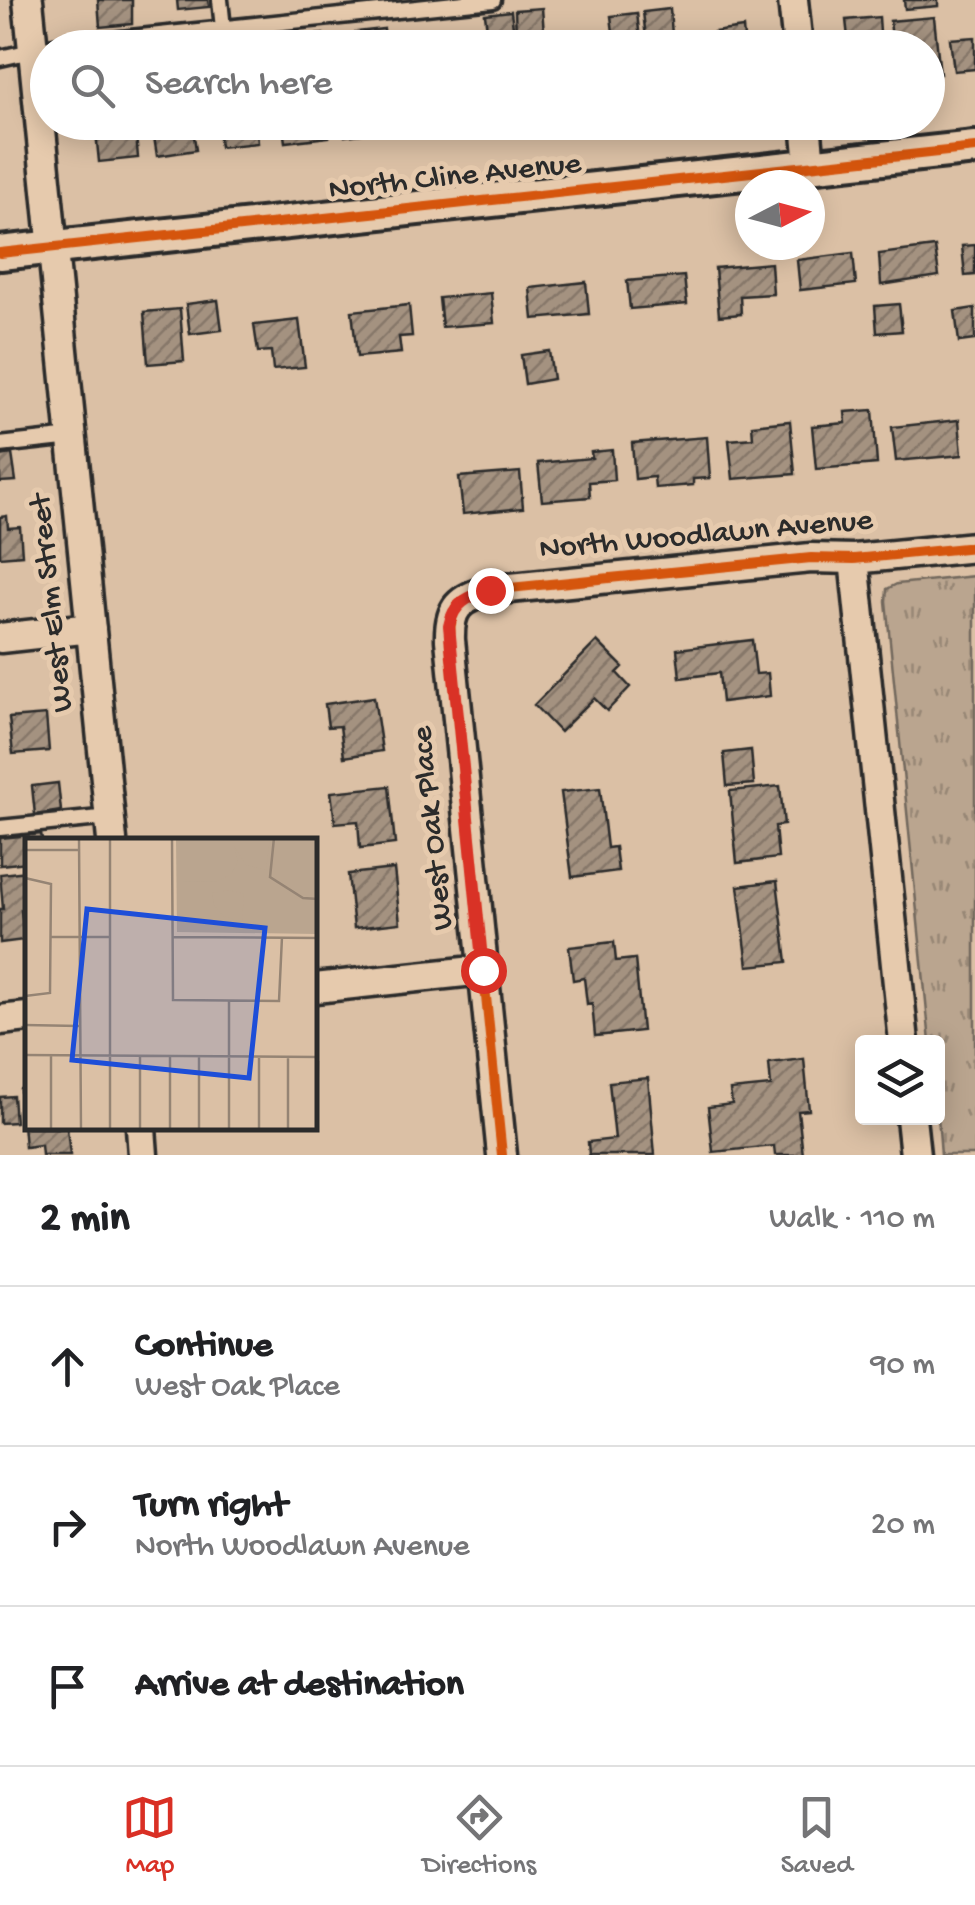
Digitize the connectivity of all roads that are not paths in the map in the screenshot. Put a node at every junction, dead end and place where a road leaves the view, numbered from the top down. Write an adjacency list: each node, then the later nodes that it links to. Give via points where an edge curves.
1 (28, 0): 6 (street, West Elm Street)
2 (220, 0): 5 (lane)
3 (493, 0): 5 (lane)
4 (793, 0): 8 (street)
5 (223, 28): 7 (lane)
6 (31, 30)
7 (206, 30)
8 (796, 30)
9 (30, 51): 10 (lane)
10 (0, 58)
11 (42, 140): 15 (street, West Elm Street)
12 (808, 140): 14 (street)
13 (975, 148): 14 (street, North Cline Avenue)
14 (810, 166): 15 (street, North Cline Avenue)
15 (52, 247): 16 (street, North Cline Avenue); 17 (street, West Elm Street)
16 (0, 252)
17 (72, 437): 18 (lane); 22 (street, West Elm Street)
18 (0, 444)
19 (975, 547): 20 (street, North Woodlawn Avenue)
20 (854, 559): 21 (street, North Woodlawn Avenue, via 490,590); 30 (street)
21 (451, 614): 26 (street, West Oak Place)
22 (91, 628): 23 (street); 25 (street, West Elm Street)
23 (0, 638)
24 (0, 828): 25 (lane)
25 (111, 828)
26 (483, 970): 27 (street); 34 (street, West Oak Place)
27 (318, 988)
28 (25, 1018): 29 (street)
29 (0, 1020)
30 (903, 1035)
31 (913, 1125): 35 (street)
32 (141, 1130): 33 (street)
33 (143, 1155)
34 (502, 1155)
35 (915, 1155)

